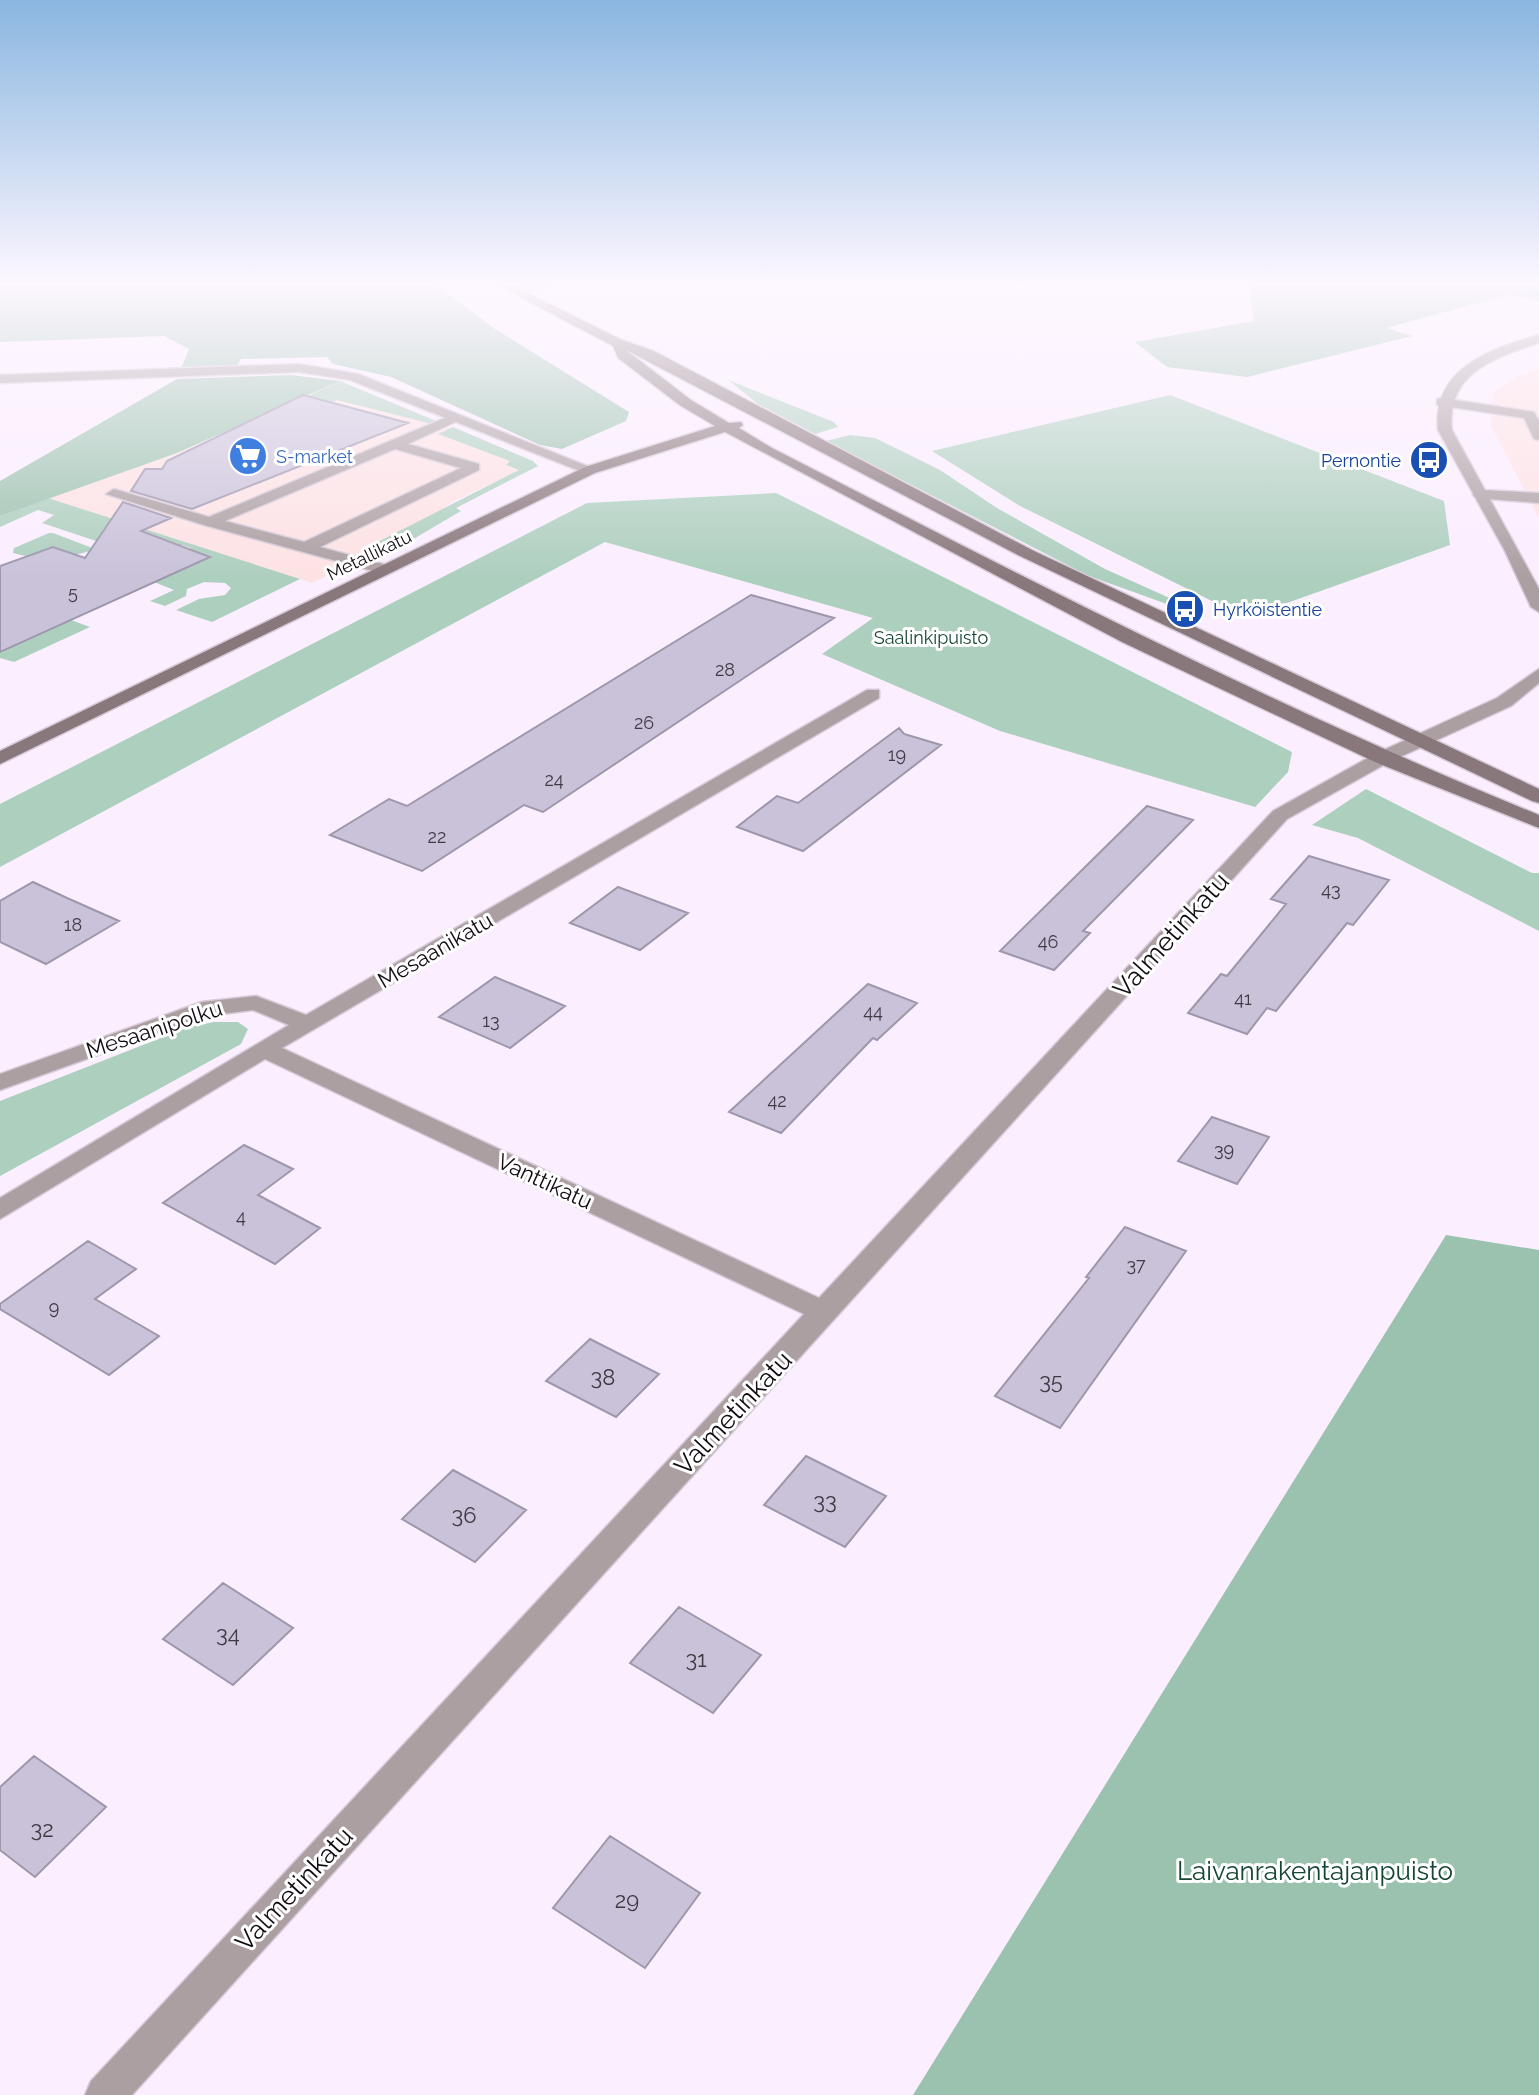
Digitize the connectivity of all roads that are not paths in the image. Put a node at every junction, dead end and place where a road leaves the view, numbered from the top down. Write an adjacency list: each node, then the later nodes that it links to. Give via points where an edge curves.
1 (363, 383): 7 (street)
2 (663, 383): 8 (street)
3 (703, 383): 6 (street)
4 (1454, 383): 5 (street)
5 (1442, 402): 9 (street, via 1529,415); 13 (street, via 1445,430)
6 (767, 417): 8 (street, Metallikatu); 21 (street, via 1091,585)
7 (457, 418): 10 (street); 11 (street)
8 (726, 427): 11 (street, Metallikatu); 23 (street, via 1128,638)
9 (1539, 436)
10 (393, 444): 15 (street); 16 (street, via 474,467)
11 (590, 470): 17 (street, Metallikatu)
12 (114, 494): 15 (street)
13 (1481, 495): 14 (street); 18 (street)
14 (1539, 498)
15 (210, 522): 16 (street)
16 (305, 548): 17 (street)
17 (384, 569): 22 (street, Metallikatu)
18 (1539, 607)
19 (1539, 674): 21 (street, via 1504,702)
20 (873, 694): 26 (street, Mesaanikatu)
21 (1419, 739): 23 (street); 24 (street)
22 (0, 758)
23 (1382, 758): 25 (street); 30 (street, Valmetinkatu, via 1280,815)
24 (1539, 797)
25 (1539, 822)
26 (308, 1024): 27 (street, Mesaanikatu); 28 (street, Mesaanipolku, via 256,1003 202,1009)
27 (264, 1049): 29 (street, Mesaanikatu); 30 (street, Vanttikatu)
28 (0, 1082)
29 (0, 1210)
30 (826, 1313): 31 (street, Valmetinkatu)
31 (105, 2095)

